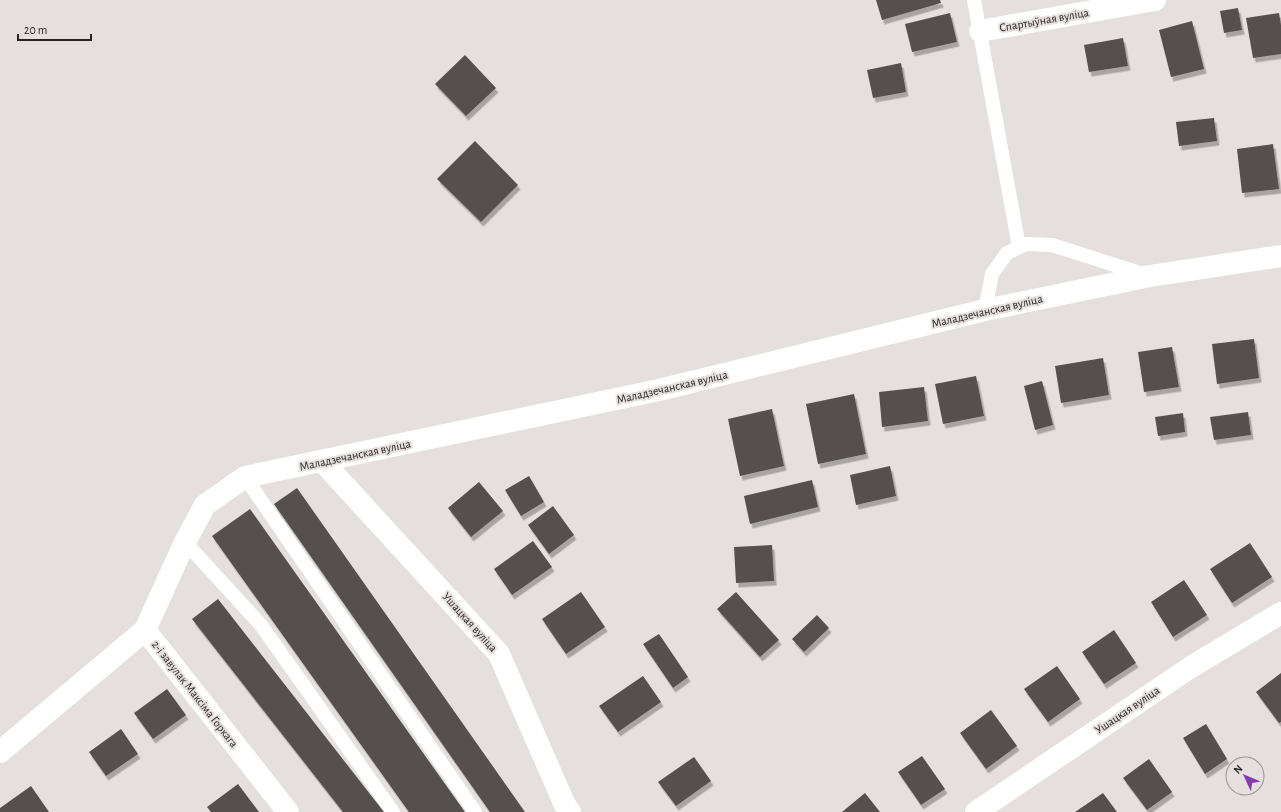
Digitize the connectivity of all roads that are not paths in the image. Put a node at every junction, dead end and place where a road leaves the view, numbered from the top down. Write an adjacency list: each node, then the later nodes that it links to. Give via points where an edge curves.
1 (974, 0): 3 (lane)
2 (1155, 0): 3 (street, Спартыўная вуліца)
3 (980, 31): 4 (lane)
4 (1019, 247): 6 (lane, via 1026,244 1052,245); 7 (lane, via 1007,253 992,274)
5 (1281, 256): 6 (street, Маладзечанская вуліца)
6 (1150, 276): 7 (street, Маладзечанская вуліца)
7 (985, 310): 8 (street, Маладзечанская вуліца, via 659,390)
8 (323, 462): 9 (street, Маладзечанская вуліца); 17 (street, Ушацкая вуліца, via 499,654)
9 (245, 478): 10 (street, Маладзечанская вуліца, via 205,505); 16 (lane)
10 (185, 542): 12 (street, Маладзечанская вуліца); 15 (lane, via 261,625)
11 (1281, 613): 18 (street, Ушацкая вуліца, via 1191,667)
12 (145, 630): 13 (street, 2-і завулак Максіма Горкага); 14 (street, 2-і завулак Максіма Горкага)
13 (0, 752)
14 (288, 812)
15 (393, 812)
16 (475, 812)
17 (570, 812)
18 (976, 812)

